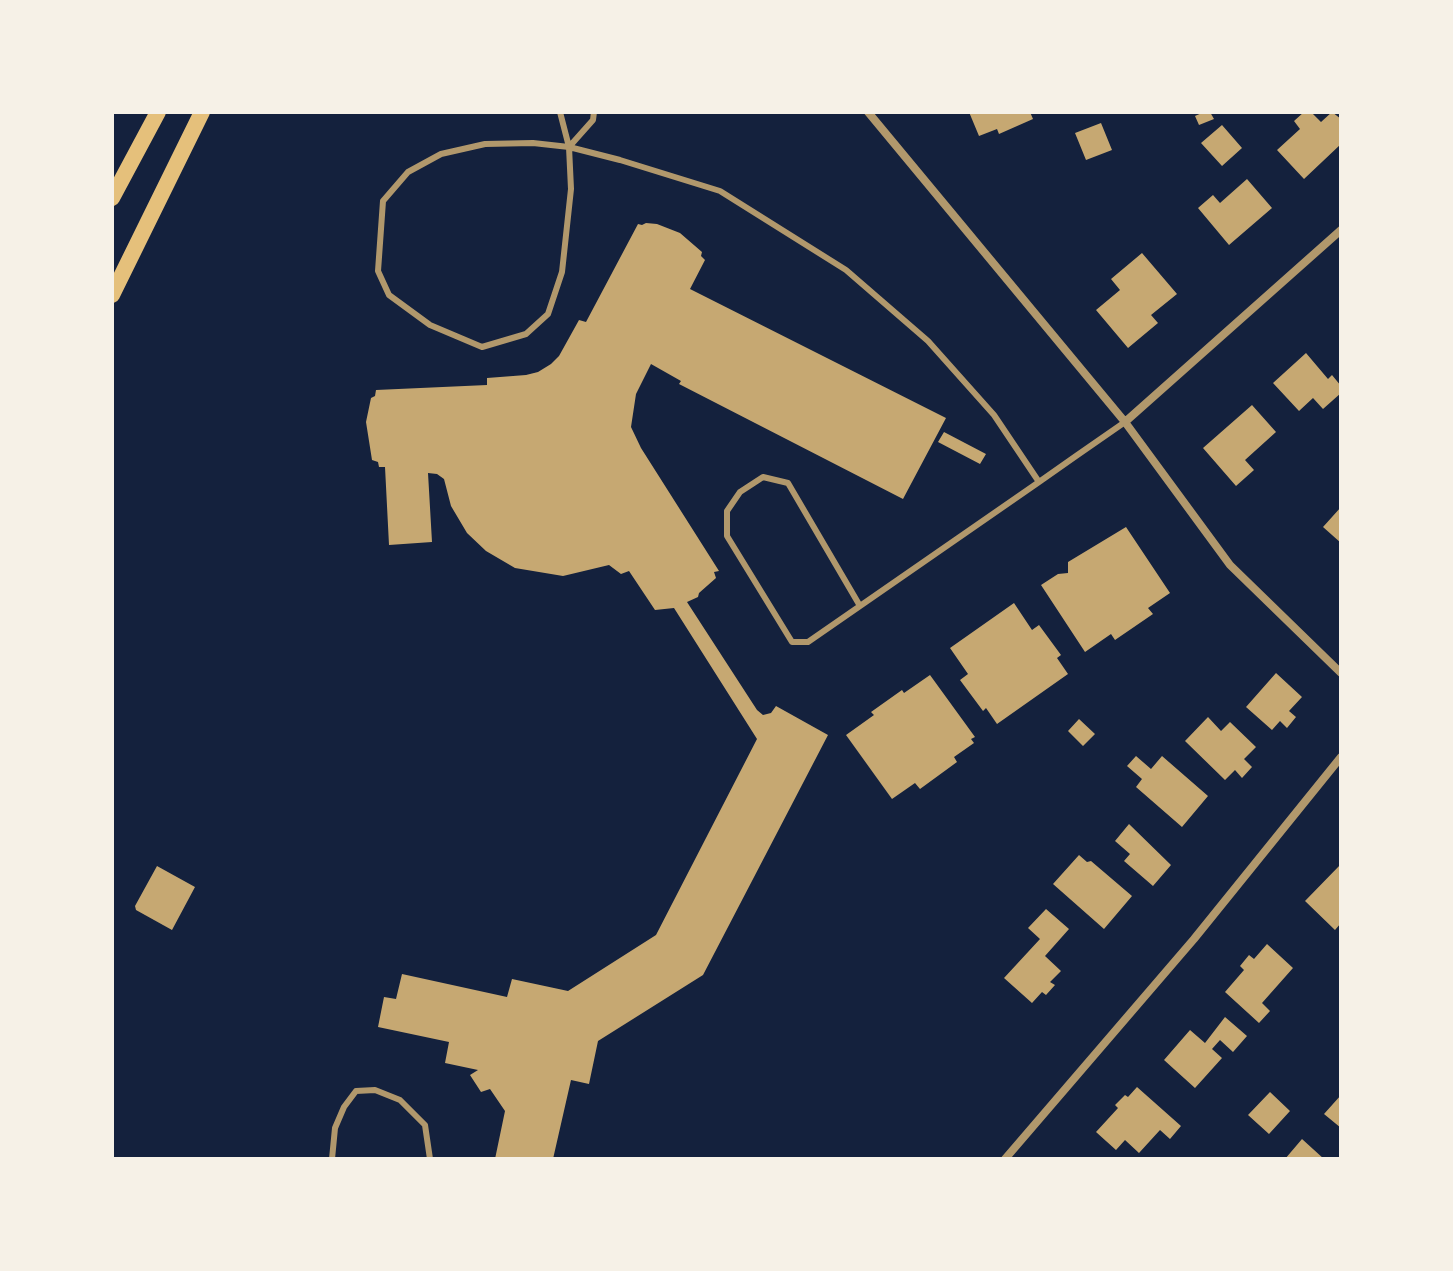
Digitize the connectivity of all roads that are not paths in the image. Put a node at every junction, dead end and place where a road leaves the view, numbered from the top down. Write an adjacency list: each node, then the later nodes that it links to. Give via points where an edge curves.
1 (158, 112): 7 (main road)
2 (202, 112): 9 (main road)
3 (560, 112): 6 (lane)
4 (594, 112): 6 (lane)
5 (868, 112): 10 (street)
6 (569, 147): 6 (lane, via 485,144 441,154 408,172 383,201 378,271 389,295 430,325 482,347 526,334 548,314 562,272 571,189); 11 (lane, via 720,191 846,270 928,341 994,415)
7 (112, 198)
8 (1341, 230): 10 (street)
9 (112, 295)
10 (1125, 422): 11 (lane); 13 (street, via 1230,565)
11 (1039, 482): 12 (lane)
12 (860, 606): 12 (lane, via 808,642 792,642 727,536 727,511 740,492 763,477 788,483)
13 (1341, 673)
14 (1341, 757): 17 (street)
15 (332, 1159): 16 (lane, via 335,1128 344,1107 356,1091 375,1090 400,1100 425,1125)
16 (430, 1159)
17 (1005, 1159)

